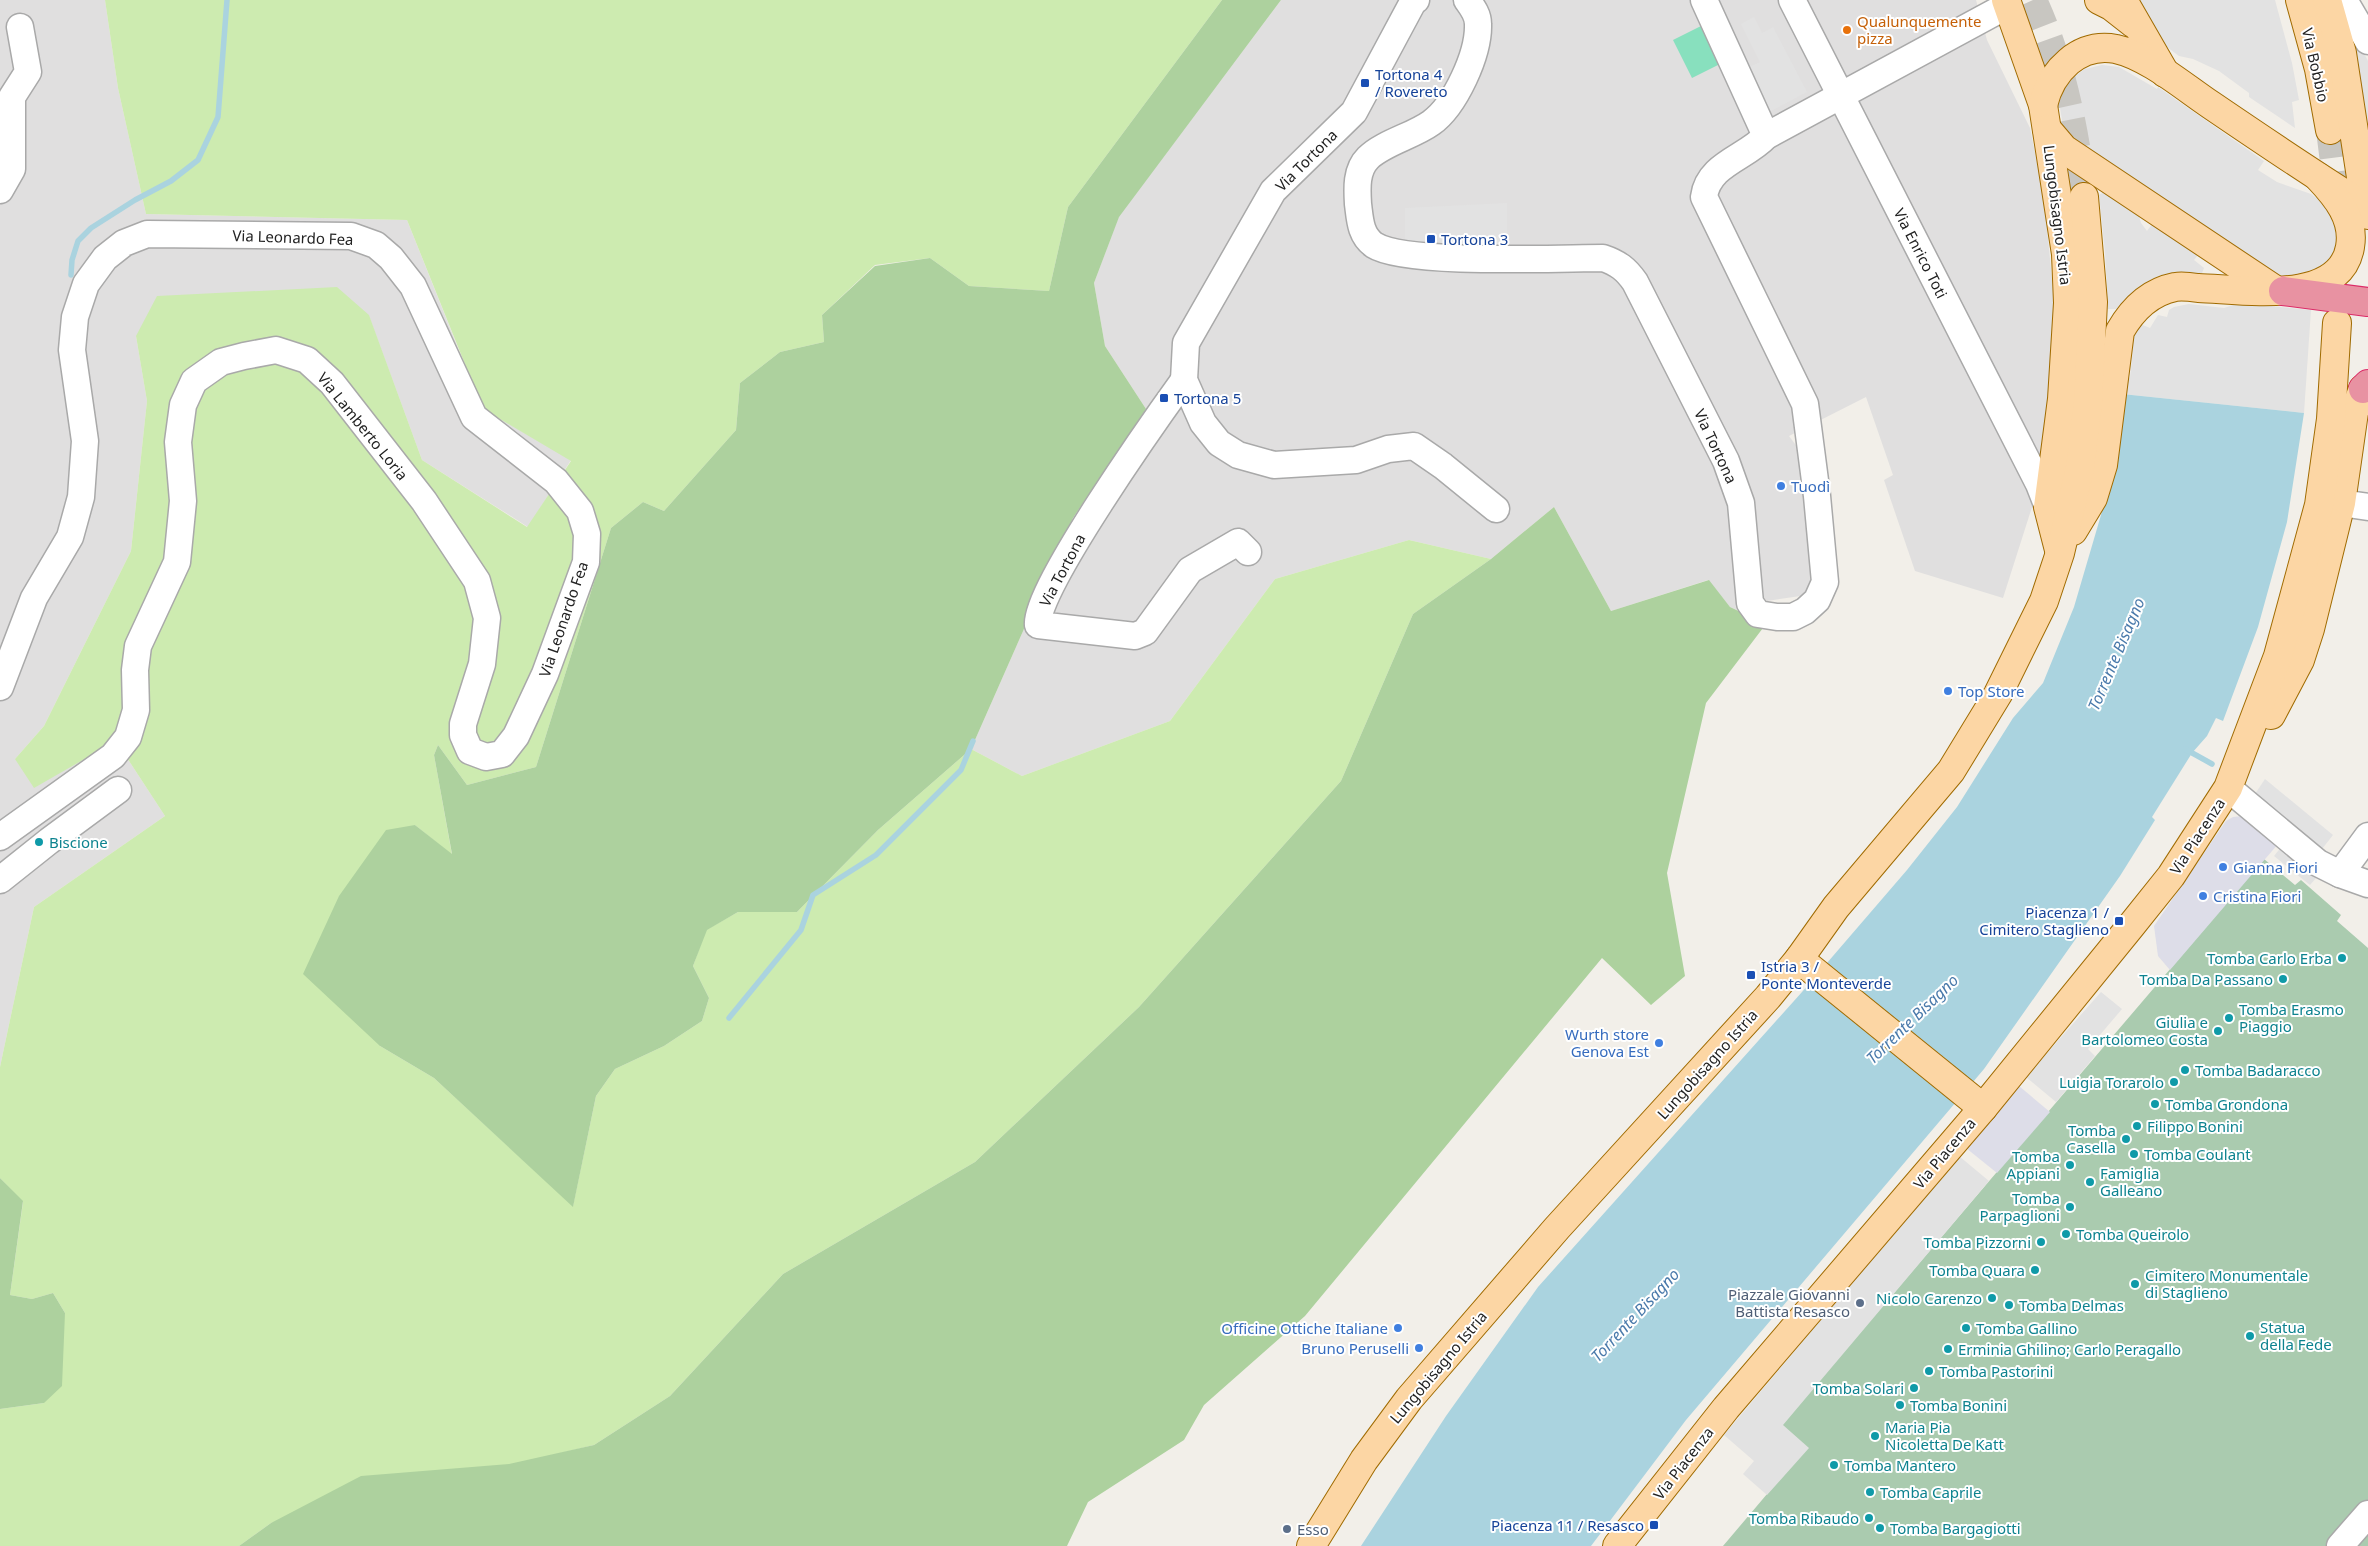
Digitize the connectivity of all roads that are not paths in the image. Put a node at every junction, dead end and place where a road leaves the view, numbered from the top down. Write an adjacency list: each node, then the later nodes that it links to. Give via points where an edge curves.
1 (1416, 0): 27 (street, Via Tortona, via 1354,112 1274,191 1186,343)
2 (1467, 0): 18 (street, Via Tortona, via 1478,24 1464,78 1446,110 1430,124 1370,156 1362,166 1357,188 1363,232 1373,244 1383,249 1405,253 1454,258 1603,258 1618,263 1626,270 1726,461 1741,503 1750,603 1758,614 1777,618 1805,611 1817,600 1825,582 1818,496 1805,404 1704,197 1705,186 1720,167 1756,147)
3 (1704, 0): 18 (street)
4 (1792, 0): 15 (street, Via Enrico Toti)
5 (2099, 0): 12 (main road)
6 (2123, 0): 12 (main road)
7 (2300, 0): 17 (main road, Via Bobbio, via 2319,69)
8 (2327, 0): 22 (main road, via 2342,53 2362,184)
9 (2344, 0): 13 (street)
10 (2012, 2): 15 (street, Via Tortona); 16 (main road, Lungobisagno Istria)
11 (20, 27): 20 (street, via 28,72 12,97 12,168)
12 (2139, 28): 14 (main road)
13 (2368, 42)
14 (2165, 74): 16 (main road, via 2126,52 2114,49 2090,51 2058,70 2051,81); 19 (main road)
15 (1842, 96): 18 (street, Via Tortona); 30 (street, Via Enrico Toti)
16 (2045, 117): 24 (main road, via 2064,149 2250,275); 30 (main road, Lungobisagno Istria, via 2066,254 2068,303 2062,399)
17 (2330, 130)
18 (1766, 136)
19 (2318, 178): 23 (main road, via 2354,199); 24 (main road, via 2332,192 2349,223 2349,252 2337,271 2325,281 2306,288)
20 (0, 190)
21 (2084, 197): 34 (main road, Lungobisagno Istria, via 2093,302 2091,364 2080,468)
22 (2368, 201)
23 (2368, 215)
24 (2280, 291): 25 (highway); 34 (main road, via 2175,287 2148,298 2129,316 2120,331 2102,464 2093,498)
25 (2368, 302)
26 (2337, 322): 37 (main road, Via Piacenza, via 2332,419 2319,505 2278,656)
27 (1184, 380): 32 (street, Via Tortona, via 1203,423 1219,443 1238,455 1274,465 1356,460 1388,449 1414,446); 33 (street, Via Tortona, via 1100,503 1058,573 1040,611 1038,625 1135,636 1145,632 1190,570 1238,542)
28 (2365, 387): 29 (main road, via 2354,412)
29 (2341, 503): 31 (street); 37 (main road, via 2300,660 2274,712)
30 (2048, 507): 34 (main road, Lungobisagno Istria)
31 (2368, 507)
32 (1496, 509)
33 (1248, 552)
34 (2060, 553): 45 (main road, Lungobisagno Istria, via 2044,601 1998,694 1951,770)
35 (0, 687): 36 (street, Via Leonardo Fea, via 34,598 70,536 81,497 85,441 72,350 75,317 86,284 105,258 124,243 147,234 351,236 376,245 391,258 413,286 474,417 556,481 580,511 587,534 586,562 544,674 516,736 502,754 486,757 470,751)
36 (463, 735): 41 (street, Via Lamberto Loria, via 482,664 487,618 476,581 424,501 332,383 307,360 276,350 244,356 221,362 194,381 183,405 178,442 183,502 177,562 138,646 136,710 128,737 114,756)
37 (2246, 743): 38 (main road, Via Piacenza)
38 (2228, 788): 42 (street, via 2318,863); 48 (main road, Via Piacenza, via 2170,876)
39 (118, 790): 43 (street)
40 (2368, 836): 42 (street)
41 (0, 838)
42 (2340, 874): 44 (street)
43 (0, 880)
44 (2368, 884)
45 (1836, 907): 46 (main road, Lungobisagno Istria); 47 (main road, via 1770,973 1726,1036)
46 (1807, 965): 47 (main road, Lungobisagno Istria); 48 (main road)
47 (1715, 1058): 50 (main road, Lungobisagno Istria, via 1557,1228 1405,1404 1364,1460)
48 (1981, 1107): 51 (main road, Via Piacenza, via 1726,1408)
49 (2368, 1514): 52 (street)
50 (1311, 1546)
51 (1618, 1546)
52 (2340, 1546)

